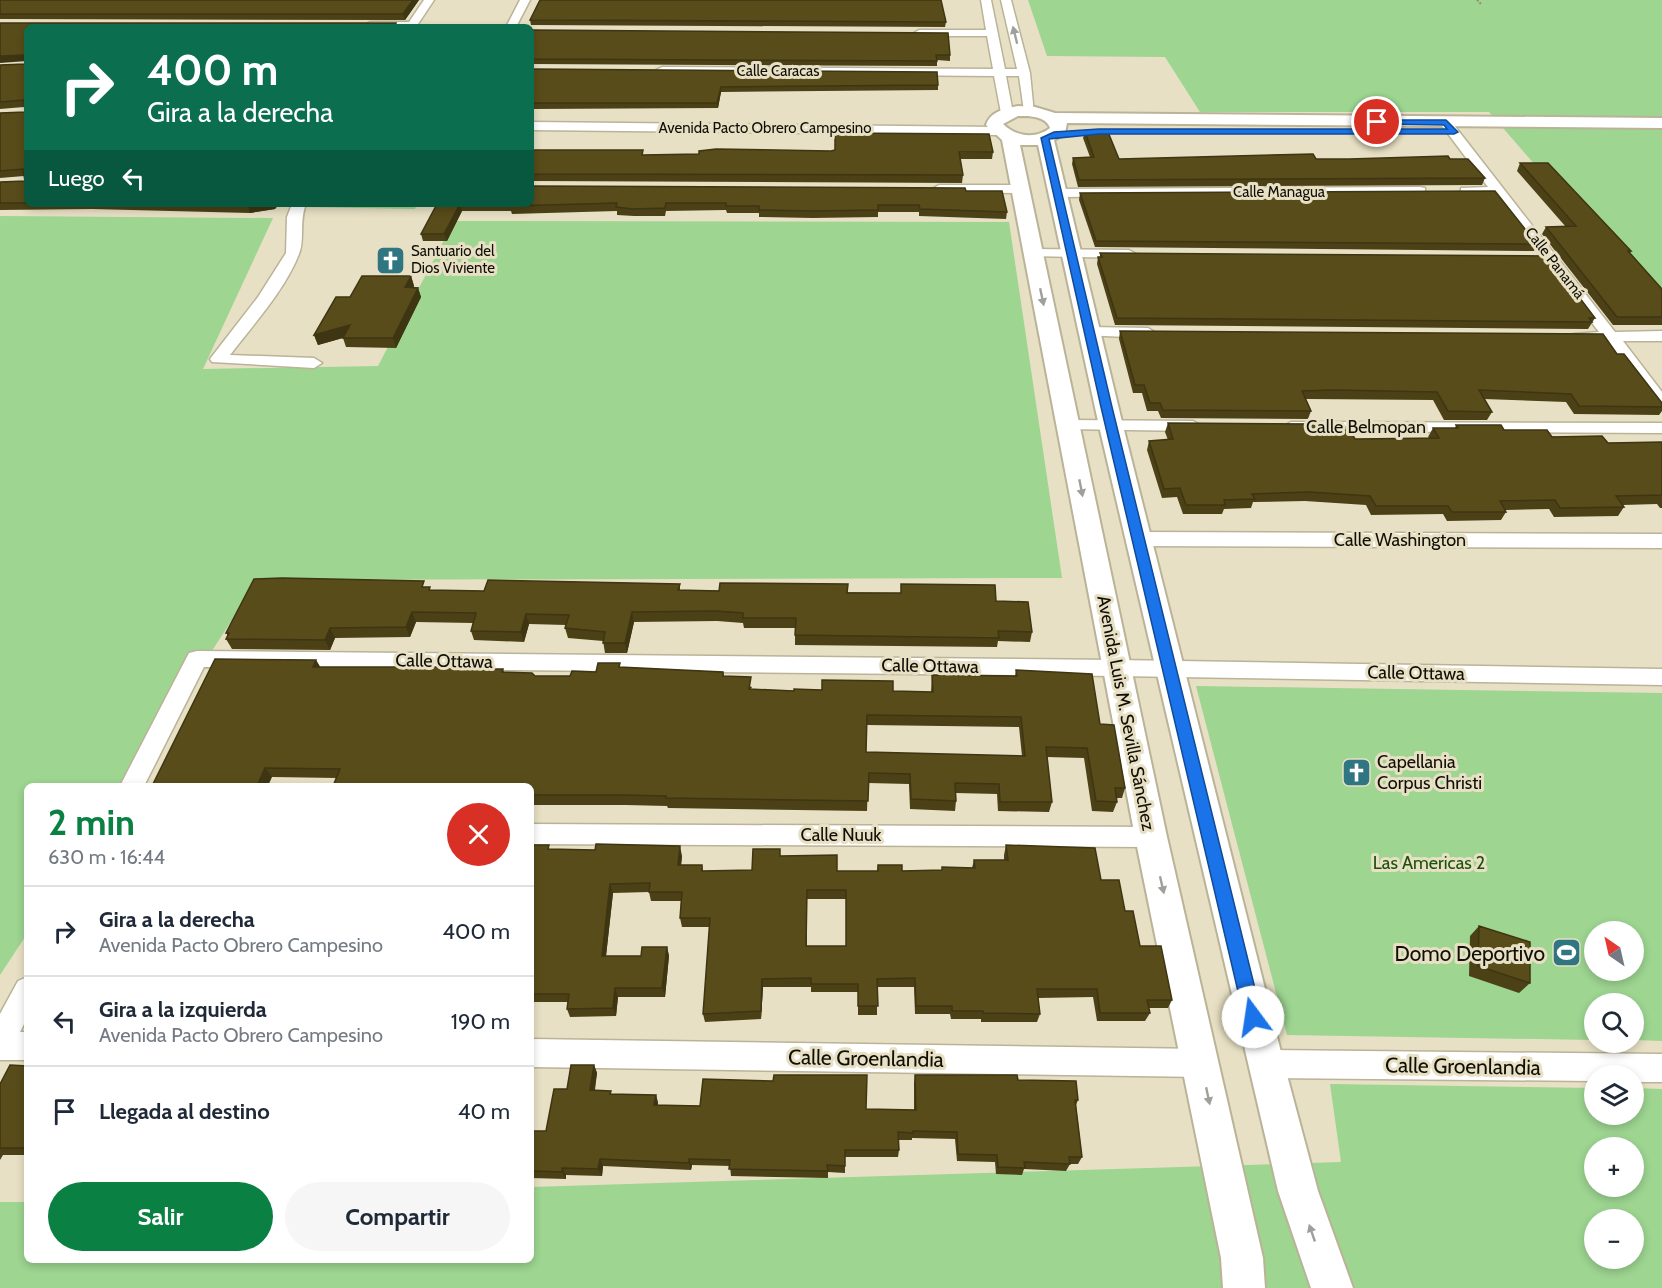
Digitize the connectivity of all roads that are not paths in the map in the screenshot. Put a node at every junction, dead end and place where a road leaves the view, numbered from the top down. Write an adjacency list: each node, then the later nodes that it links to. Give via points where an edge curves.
1 (429, 0): 5 (street)
2 (525, 0): 6 (street)
3 (986, 0): 8 (street)
4 (1006, 0): 11 (street, one-way to 4)
5 (413, 24)
6 (513, 24)
7 (910, 33): 8 (street)
8 (993, 33): 10 (street)
9 (648, 70): 10 (street, Calle Caracas)
10 (1000, 72): 11 (street, Calle Caracas); 15 (street)
11 (1024, 73): 12 (street)
12 (1030, 111): 15 (street); 18 (street)
13 (534, 117): 15 (street, Avenida Pacto Obrero Campesino)
14 (1662, 123): 17 (street)
15 (1002, 125): 16 (street, Avenida Pacto Obrero Campesino); 18 (street, via 1034,140); 21 (street, Avenida Luis M. Sevilla Sánchez)
16 (534, 126)
17 (1450, 127): 18 (street, via 1135,125); 19 (street); 22 (street, Calle Panamá)
18 (1051, 130): 23 (street)
19 (1662, 133)
20 (926, 189): 21 (street)
21 (1022, 189): 25 (street, Avenida Luis M. Sevilla Sánchez)
22 (1499, 191): 23 (street, Calle Managua); 29 (street, Calle Panamá)
23 (1058, 193): 26 (street)
24 (296, 211): 35 (street, via 293,253 265,299 218,359)
25 (1033, 253): 26 (street); 37 (street, Avenida Luis M. Sevilla Sánchez, one-way to 37)
26 (1070, 254): 27 (street); 30 (street)
27 (1140, 254)
28 (1527, 257): 29 (street)
29 (1550, 257): 34 (street, Calle Panamá)
30 (1089, 332): 31 (street); 38 (street)
31 (1160, 333)
32 (1662, 336): 34 (street)
33 (1565, 337): 34 (street)
34 (1612, 338): 36 (street, Calle Panamá)
35 (314, 363)
36 (1662, 404)
37 (1069, 425): 38 (street); 44 (street, Avenida Luis M. Sevilla Sánchez, one-way to 44)
38 (1111, 426): 39 (street); 42 (street)
39 (1207, 427)
40 (1278, 427): 41 (street, Calle Belmopan)
41 (1662, 428)
42 (1138, 539): 43 (street, Calle Washington); 45 (street)
43 (1662, 541)
44 (1117, 668): 45 (street, Calle Ottawa); 47 (street, Calle Ottawa, via 197,659); 49 (street, Avenida Luis M. Sevilla Sánchez)
45 (1169, 669): 46 (street, Calle Ottawa); 55 (street)
46 (1662, 677)
47 (134, 783)
48 (534, 834): 49 (street, Calle Nuuk)
49 (1151, 837): 54 (street, Avenida Luis M. Sevilla Sánchez, one-way to 54)
50 (24, 996): 51 (street)
51 (0, 1044): 52 (street)
52 (24, 1046)
53 (534, 1053): 54 (street, Calle Groenlandia)
54 (1202, 1063): 57 (street, Avenida Luis M. Sevilla Sánchez, one-way to 57, via 1242,1258)
55 (1264, 1064): 56 (street, Calle Groenlandia); 58 (street, one-way to 55, via 1298,1191)
56 (1662, 1068)
57 (1244, 1288)
58 (1332, 1288)

